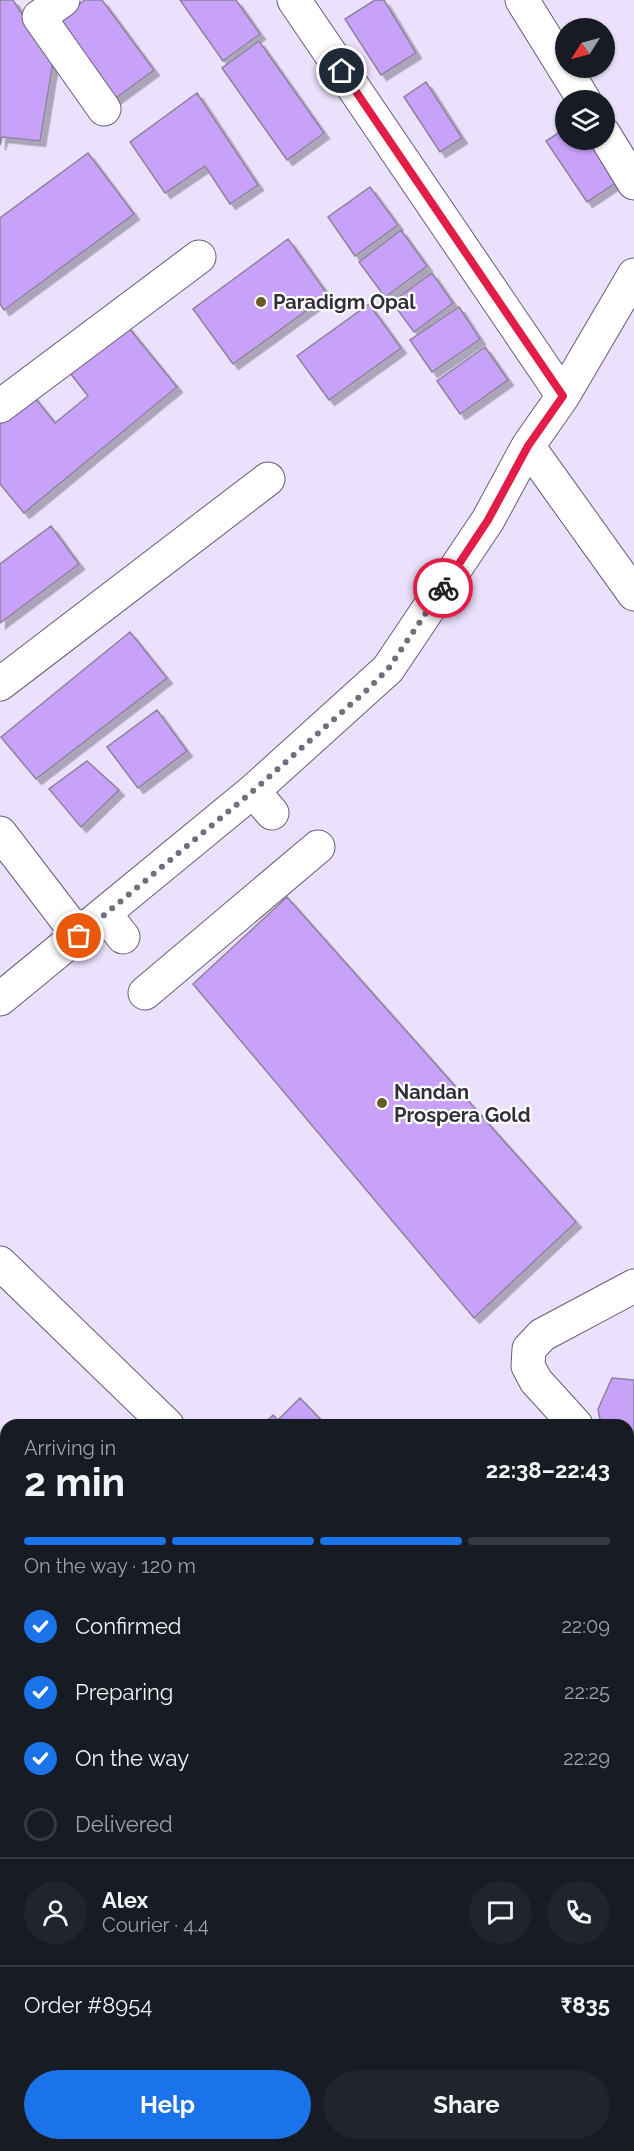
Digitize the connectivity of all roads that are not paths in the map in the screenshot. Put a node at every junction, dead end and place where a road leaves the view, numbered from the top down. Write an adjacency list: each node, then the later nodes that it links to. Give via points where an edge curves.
1 (63, 0): 5 (street, via 39,17)
2 (294, 0): 10 (street)
3 (522, 0): 4 (street)
4 (578, 90)
5 (104, 109)
6 (614, 150): 7 (street)
7 (634, 183)
8 (200, 257): 11 (street)
9 (634, 274): 10 (street)
10 (563, 396): 12 (street)
11 (0, 406)
12 (528, 446): 14 (street); 18 (street, via 488,520 388,669 263,802 114,926)
13 (268, 479): 15 (street)
14 (634, 594)
15 (0, 684)
16 (0, 833): 18 (street)
17 (318, 847): 19 (street)
18 (79, 936): 20 (street)
19 (145, 993)
20 (0, 999)
21 (0, 1263): 23 (street)
22 (634, 1286): 24 (street, via 542,1335 529,1349 528,1365 536,1381)
23 (161, 1419)
24 (571, 1419)

